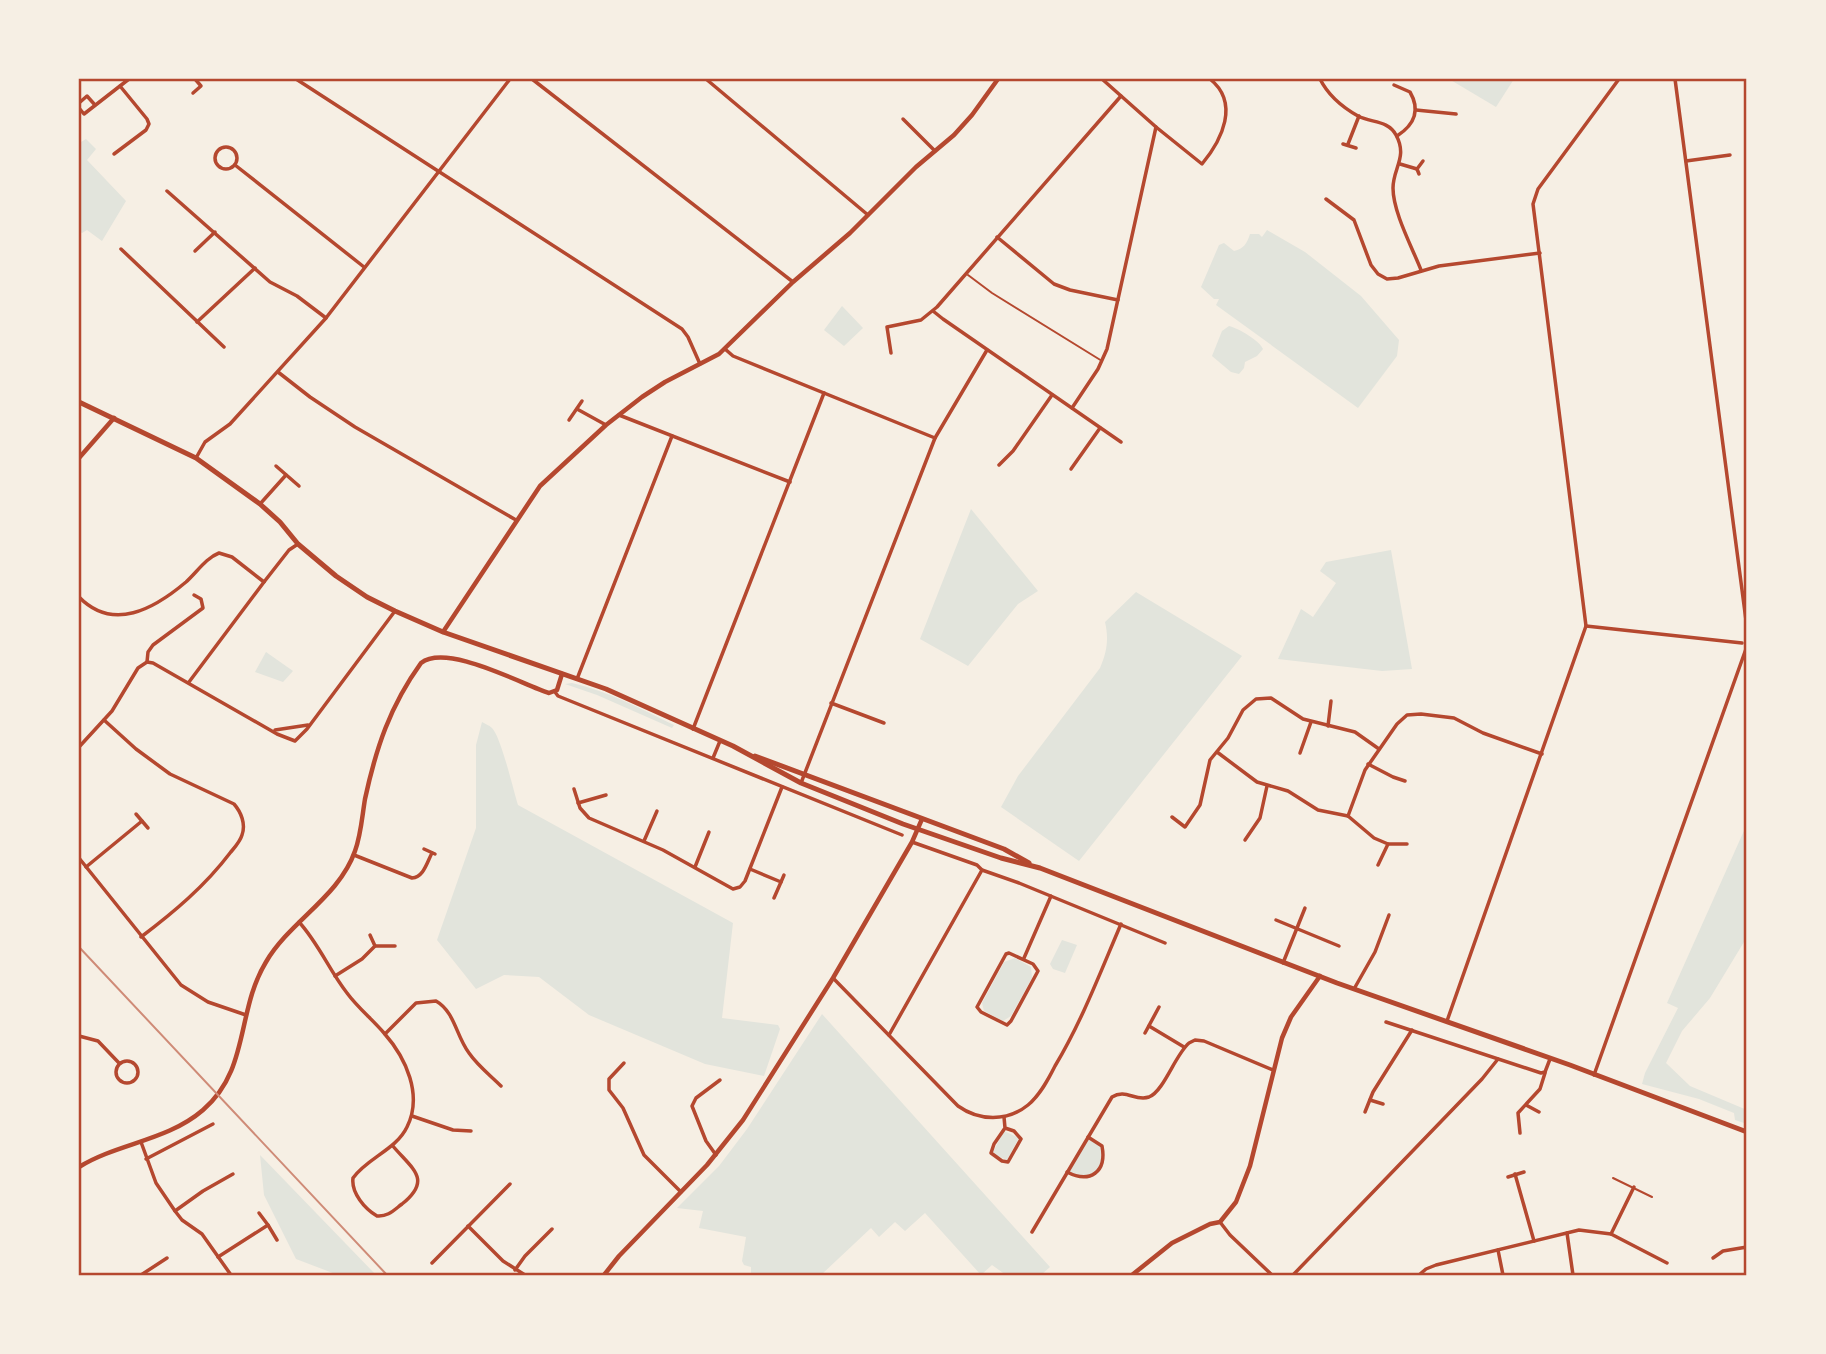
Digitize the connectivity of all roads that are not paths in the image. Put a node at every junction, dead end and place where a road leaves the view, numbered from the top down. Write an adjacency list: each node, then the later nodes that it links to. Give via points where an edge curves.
1 (129, 79): 14 (street)
2 (195, 79): 15 (street, via 201,86)
3 (296, 79): 33 (street)
4 (510, 79): 33 (street)
5 (532, 79): 48 (street)
6 (706, 79): 38 (street)
7 (998, 79): 26 (street, via 963,126)
8 (1102, 79): 16 (street)
9 (1209, 79): 23 (street, via 1224,96 1225,117 1217,145 1202,164)
10 (1320, 79): 21 (street, via 1333,97)
11 (1619, 79): 43 (street, via 1535,195)
12 (1675, 79): 30 (street)
13 (1394, 85): 19 (street, via 1409,92)
14 (120, 86): 18 (street); 27 (street, via 149,124)
15 (194, 93)
16 (1121, 96): 23 (street); 40 (street)
17 (79, 105): 18 (street, via 87,96); 18 (street, via 84,114)
18 (95, 105)
19 (1416, 110): 20 (street); 24 (street, via 1413,121)
20 (1456, 114)
21 (1359, 116): 24 (street, via 1385,124); 25 (street, via 1345,144)
22 (903, 119): 26 (street)
23 (1156, 127): 49 (street)
24 (1397, 136): 31 (street)
25 (1356, 148)
26 (935, 151): 38 (street)
27 (114, 154)
28 (1730, 155): 30 (street)
29 (1423, 161): 31 (street, via 1418,172)
30 (1686, 161): 90 (street)
31 (1400, 164): 46 (street, via 1394,198)
32 (235, 165): 32 (street, via 226,170 219,167 218,150 229,147 235,151); 44 (street)
33 (438, 171): 44 (street); 58 (street, via 682,329)
34 (167, 191): 35 (street)
35 (172, 196): 37 (street); 39 (street)
36 (1326, 198): 46 (street, via 1354,220 1378,274 1392,279)
37 (167, 201)
38 (868, 215): 48 (street)
39 (215, 232): 42 (street); 45 (street)
40 (997, 237): 47 (street); 49 (street, via 1054,284)
41 (121, 249): 52 (street)
42 (195, 251)
43 (1540, 253): 46 (street); 89 (street)
44 (364, 267): 51 (street)
45 (255, 268): 51 (street); 52 (street)
46 (1420, 270)
47 (966, 274): 50 (street); 57 (lane)
48 (793, 282): 54 (street)
49 (1118, 300): 57 (street)
50 (933, 310): 55 (street); 56 (street, via 919,321 887,327)
51 (326, 318): 59 (street)
52 (197, 322): 53 (street)
53 (225, 347)
54 (725, 349): 58 (street); 60 (street)
55 (987, 350): 61 (street); 72 (street)
56 (891, 353)
57 (1102, 361): 64 (street)
58 (700, 364): 66 (street, via 652,389)
59 (278, 372): 75 (street, via 225,429 205,442); 83 (street, via 355,427)
60 (824, 393): 72 (street); 80 (street)
61 (1052, 395): 64 (street); 76 (street)
62 (582, 401): 65 (street)
63 (79, 402): 67 (main road)
64 (1072, 408): 70 (street)
65 (577, 409): 68 (street); 69 (street)
66 (619, 415): 69 (street); 71 (street)
67 (114, 418): 74 (street); 75 (main road)
68 (569, 420)
69 (606, 425): 83 (street, via 540,486)
70 (1100, 428): 73 (street); 78 (street)
71 (672, 436): 80 (street); 96 (street)
72 (935, 438): 100 (street)
73 (1121, 442)
74 (79, 458)
75 (196, 458): 82 (main road)
76 (999, 465)
77 (276, 466): 79 (street)
78 (1071, 469)
79 (286, 475): 81 (street); 82 (street)
80 (790, 482): 106 (street)
81 (299, 485)
82 (260, 504): 84 (main road)
83 (516, 520): 91 (street)
84 (298, 544): 85 (street); 88 (main road, via 352,587)
85 (264, 582): 87 (street, via 232,557 219,553 171,593 129,614 99,613); 97 (street)
86 (194, 595): 94 (street, via 203,608 153,645)
87 (79, 597)
88 (395, 611): 91 (main road); 104 (street)
89 (1586, 626): 92 (street); 114 (street)
90 (1747, 628)
91 (443, 632): 95 (main road)
92 (1742, 643)
93 (1747, 646): 188 (street)
94 (147, 662): 97 (street); 101 (street, via 138,668)
95 (562, 674): 96 (main road); 98 (street)
96 (577, 679): 106 (main road)
97 (188, 682): 107 (street)
98 (555, 692): 115 (street); 141 (street, via 473,663 426,659 421,663 385,725)
99 (1331, 701): 105 (street)
100 (831, 703): 103 (street); 117 (street)
101 (104, 720): 109 (street); 160 (street, via 170,774 234,804 243,824 241,838 211,877)
102 (1311, 722): 105 (street); 111 (street, via 1270,698 1256,699 1243,710); 113 (street)
103 (884, 723)
104 (310, 724): 107 (street); 107 (street, via 295,741)
105 (1328, 726): 110 (street, via 1355,732)
106 (693, 729): 108 (main road)
107 (273, 730)
108 (720, 741): 112 (main road); 115 (street)
109 (79, 747)
110 (1379, 749): 114 (street, via 1400,720 1416,714 1458,719); 116 (street)
111 (1217, 752): 120 (street); 128 (street, via 1208,765 1202,799 1191,819 1185,827)
112 (747, 753): 117 (main road); 119 (main road)
113 (1300, 753)
114 (1542, 754): 174 (street)
115 (712, 759): 121 (street)
116 (1368, 764): 118 (street); 127 (street)
117 (804, 773): 119 (street); 129 (main road)
118 (1405, 781)
119 (801, 783): 132 (main road)
120 (1267, 786): 127 (street, via 1288,791 1313,808); 135 (street, via 1260,818)
121 (782, 787): 134 (street); 147 (street)
122 (574, 789): 124 (street)
123 (606, 795): 124 (street)
124 (578, 803): 136 (street, via 593,821)
125 (657, 811): 136 (street)
126 (136, 814): 130 (street)
127 (1348, 816): 138 (street)
128 (1172, 817)
129 (922, 819): 132 (street); 146 (main road, via 1004,849)
130 (142, 821): 131 (street); 144 (street)
131 (148, 828)
132 (918, 829): 137 (street); 146 (main road)
133 (709, 832): 145 (street)
134 (902, 835)
135 (1245, 840)
136 (644, 841): 145 (street)
137 (912, 842): 148 (street); 169 (street)
138 (1388, 844): 139 (street); 143 (street)
139 (1407, 844)
140 (424, 849): 141 (street, via 433,853 416,878)
141 (354, 855): 156 (street, via 341,879)
142 (79, 858): 144 (street)
143 (1378, 866)
144 (86, 867): 160 (street)
145 (695, 867): 147 (street, via 733,889 743,885)
146 (1038, 867): 166 (main road)
147 (750, 869): 150 (street)
148 (982, 870): 151 (street); 179 (street)
149 (784, 875): 150 (street)
150 (781, 882): 152 (street)
151 (1051, 896): 157 (street); 165 (street)
152 (774, 898)
153 (1305, 908): 158 (street)
154 (1390, 915): 170 (street)
155 (1276, 920): 158 (street)
156 (299, 922): 167 (street, via 319,945); 172 (street, via 265,962)
157 (1121, 925): 161 (street); 197 (street, via 1077,1029 1049,1078 1027,1106)
158 (1296, 929): 164 (street); 166 (street)
159 (370, 935): 162 (street)
160 (141, 937): 172 (street, via 190,992)
161 (1165, 943)
162 (375, 946): 163 (street); 167 (street)
163 (395, 946)
164 (1339, 946)
165 (1024, 959): 165 (street, via 1036,966 1038,973 1010,1024 978,1010 1006,954)
166 (1283, 963): 168 (main road)
167 (335, 976): 178 (street)
168 (1320, 976): 170 (main road); 186 (street, via 1291,1017)
169 (833, 978): 179 (street); 206 (street)
170 (1354, 989): 174 (main road)
171 (1158, 1007): 175 (street)
172 (246, 1015): 204 (street, via 227,1084 188,1122)
173 (1386, 1021): 176 (street)
174 (1446, 1023): 183 (main road)
175 (1149, 1026): 177 (street); 181 (street)
176 (1412, 1030): 182 (street); 191 (street)
177 (1145, 1033)
178 (385, 1034): 190 (street, via 416,1003 436,1001 450,1015 468,1053); 196 (street, via 412,1084)
179 (890, 1035): 197 (street, via 958,1106 980,1116)
180 (79, 1036): 185 (street, via 98,1041)
181 (1184, 1047): 186 (street, via 1195,1040 1204,1041); 203 (street, via 1155,1093 1143,1098 1122,1093 1112,1097)
182 (1498, 1059): 187 (street); 244 (street)
183 (1550, 1059): 187 (street); 188 (main road)
184 (624, 1063): 217 (street, via 610,1078 609,1090 626,1114 644,1155)
185 (119, 1064): 185 (street, via 134,1064 138,1071 135,1079 120,1079)
186 (1273, 1070): 221 (street, via 1245,1182 1237,1202)
187 (1545, 1073): 193 (street, via 1540,1089)
188 (1594, 1074): 201 (main road)
189 (720, 1080): 206 (street, via 692,1106)
190 (501, 1086)
191 (1370, 1100): 192 (street); 194 (street)
192 (1383, 1104)
193 (1526, 1105): 195 (street); 202 (street, via 1518,1113)
194 (1365, 1112)
195 (1539, 1112)
196 (412, 1116): 200 (street); 205 (street, via 404,1134)
197 (1004, 1117): 199 (street)
198 (213, 1124): 207 (street)
199 (1005, 1128): 199 (street, via 1021,1139 1009,1162 991,1151)
200 (471, 1131)
201 (1747, 1132)
202 (1520, 1133)
203 (1088, 1137): 209 (street); 209 (street, via 1102,1146 1101,1165 1086,1179)
204 (141, 1142): 207 (street); 208 (street)
205 (392, 1145): 205 (street, via 353,1178 355,1193 377,1216 389,1214 419,1185 418,1176)
206 (716, 1155): 217 (street)
207 (146, 1159): 219 (street)
208 (80, 1164)
209 (1068, 1172): 225 (street)
210 (1524, 1172): 212 (street)
211 (233, 1174): 219 (street)
212 (1515, 1174): 213 (street); 229 (street)
213 (1508, 1177)
214 (1613, 1178): 216 (lane)
215 (510, 1184): 223 (street)
216 (1634, 1188): 218 (lane); 227 (street)
217 (681, 1192): 241 (street)
218 (1652, 1197)
219 (175, 1211): 232 (street, via 202,1234)
220 (259, 1213): 222 (street)
221 (1220, 1222): 242 (street, via 1168,1246); 243 (street)
222 (268, 1225): 228 (street); 232 (street)
223 (468, 1226): 235 (street); 237 (street)
224 (552, 1229): 237 (street)
225 (1032, 1232)
226 (1567, 1233): 227 (street); 229 (street); 247 (street)
227 (1611, 1234): 236 (street)
228 (277, 1240)
229 (1534, 1241): 231 (street)
230 (1747, 1247): 234 (street, via 1723,1251)
231 (1498, 1250): 245 (street, via 1436,1265); 246 (street)
232 (218, 1257): 239 (street)
233 (167, 1258): 238 (street)
234 (1713, 1258)
235 (432, 1262)
236 (1667, 1263)
237 (515, 1270): 240 (street)
238 (144, 1274)
239 (231, 1275)
240 (524, 1275)
241 (604, 1275)
242 (1132, 1275)
243 (1272, 1275)
244 (1293, 1275)
245 (1419, 1275)
246 (1503, 1275)
247 (1573, 1275)

